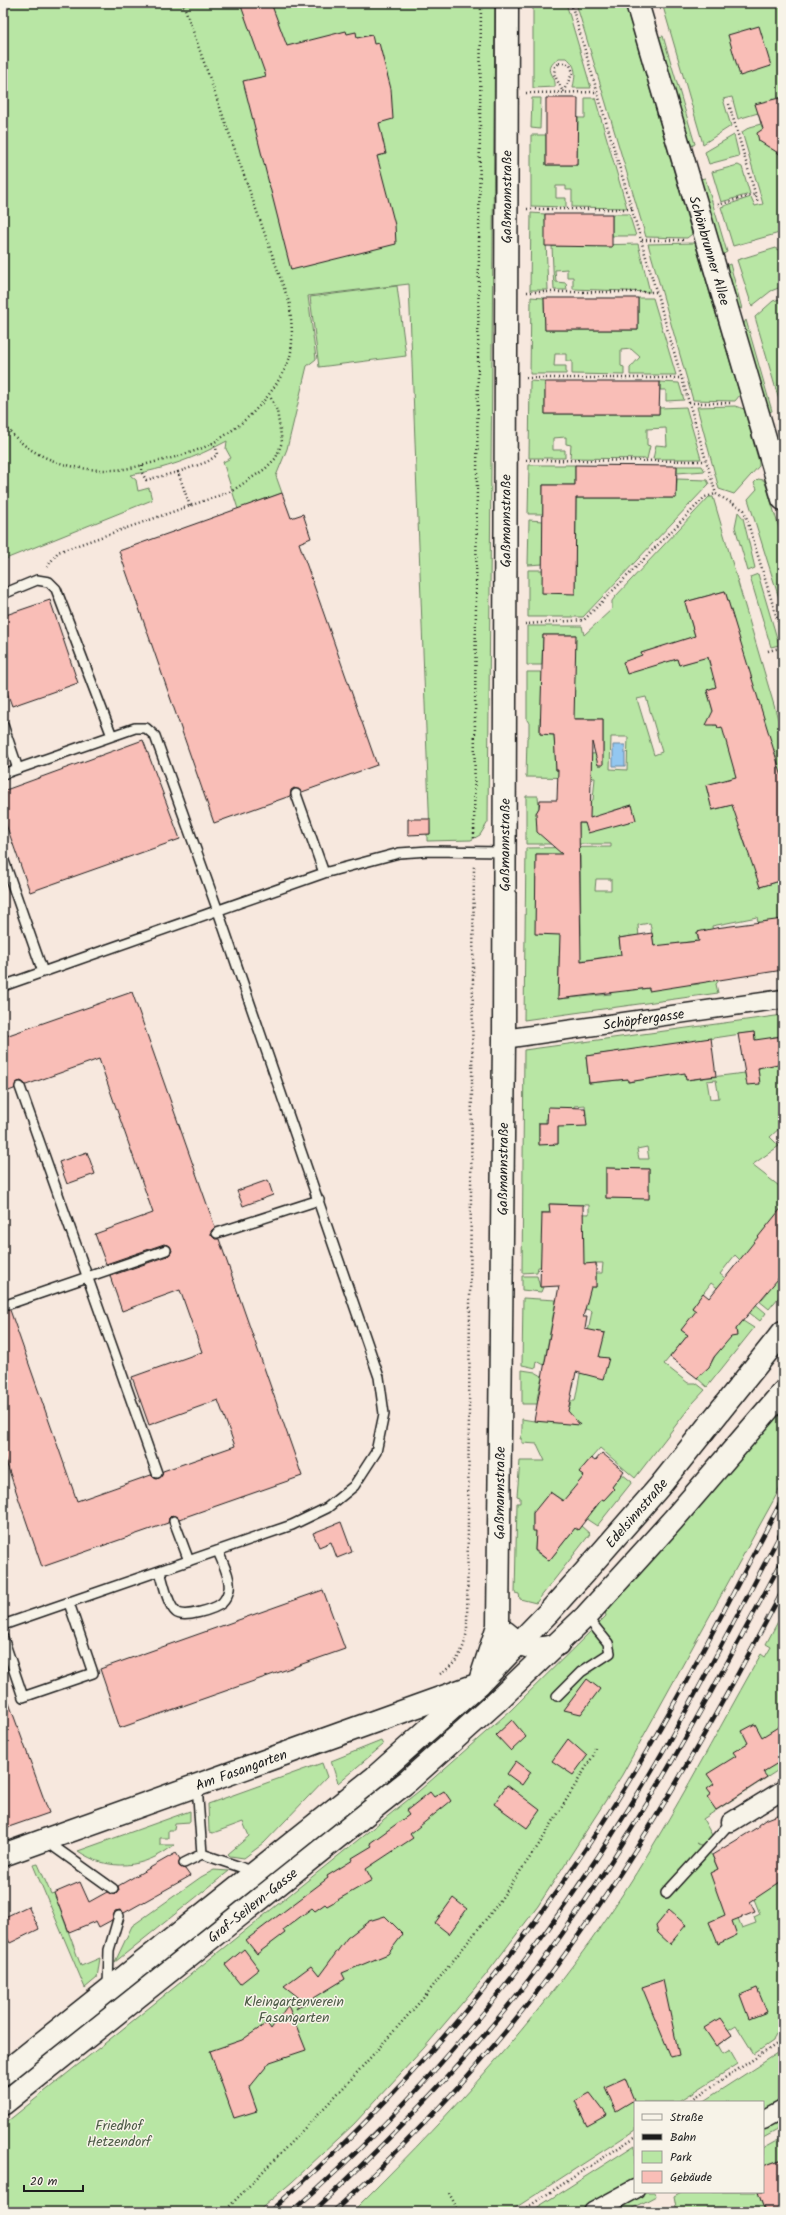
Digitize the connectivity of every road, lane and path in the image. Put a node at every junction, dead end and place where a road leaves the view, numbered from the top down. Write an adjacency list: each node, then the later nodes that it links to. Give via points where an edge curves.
1 (183, 3): 21 (path, via 290,305 292,331 289,361)
2 (481, 3): 44 (path)
3 (507, 3): 8 (street, Gaßmannstraße)
4 (570, 3): 7 (path)
5 (637, 3): 16 (street, Schönbrunner Allee)
6 (563, 92): 6 (path, via 554,74 554,67 559,63 570,65 573,72); 7 (path); 8 (path)
7 (598, 92): 14 (path)
8 (508, 94): 26 (street, Gaßmannstraße)
9 (729, 104): 10 (path)
10 (756, 194): 11 (path); 12 (path)
11 (758, 203)
12 (717, 206)
13 (550, 209): 14 (path)
14 (633, 209): 15 (path)
15 (642, 240): 16 (path); 18 (path)
16 (706, 240): 22 (street, Schönbrunner Allee)
17 (547, 292): 18 (path)
18 (657, 292): 20 (path)
19 (547, 378): 20 (path)
20 (682, 378): 23 (path)
21 (270, 396): 25 (path, via 237,426); 32 (path, via 277,411 281,431 282,442 276,458 265,469 232,491)
22 (754, 402): 23 (path); 31 (street, Schönbrunner Allee)
23 (689, 403): 27 (path)
24 (3, 422): 28 (path, via 10,434 28,448 51,460 72,466 112,470)
25 (212, 443): 28 (path, via 176,458); 29 (path, via 216,447 217,455 207,462)
26 (505, 460): 27 (path); 45 (street, Gaßmannstraße)
27 (706, 461): 30 (path)
28 (142, 465): 29 (path, via 142,473 146,480)
29 (178, 472): 32 (path)
30 (716, 494): 35 (path, via 705,497 584,620); 36 (path, via 744,510)
31 (783, 499)
32 (190, 506): 33 (path, via 58,552)
33 (38, 580): 34 (lane); 40 (lane, via 49,582 56,589)
34 (3, 594)
35 (537, 623)
36 (783, 638)
37 (783, 647): 38 (path)
38 (768, 651)
39 (3, 724): 41 (lane)
40 (112, 736): 41 (lane); 48 (lane, via 135,728 146,728 155,736)
41 (18, 769): 42 (lane)
42 (3, 774)
43 (296, 794): 47 (lane)
44 (474, 852): 45 (lane); 47 (lane, via 399,853); 73 (path, via 468,1630 464,1650 448,1670)
45 (504, 852): 52 (street, Gaßmannstraße)
46 (3, 858): 49 (lane)
47 (324, 874): 48 (lane)
48 (218, 911): 49 (lane); 54 (lane)
49 (42, 972): 50 (lane)
50 (3, 986)
51 (783, 999): 52 (street, Schöpfergasse)
52 (504, 1039): 69 (street, Gaßmannstraße)
53 (20, 1087): 57 (lane)
54 (319, 1200): 55 (lane); 63 (lane, via 379,1377 384,1414 376,1452 354,1486 327,1508 292,1525)
55 (218, 1233)
56 (166, 1250): 57 (lane)
57 (88, 1277): 58 (lane); 61 (lane)
58 (9, 1304)
59 (783, 1332): 71 (street, Edelsinnstraße, via 659,1487 564,1596)
60 (783, 1392): 67 (street)
61 (157, 1473)
62 (174, 1521): 64 (lane)
63 (218, 1551): 64 (lane); 65 (lane, via 229,1588 221,1604 192,1614 182,1615 176,1612)
64 (189, 1561): 65 (lane)
65 (160, 1572): 66 (lane)
66 (69, 1603): 68 (lane); 70 (lane, via 93,1673 24,1697)
67 (586, 1616): 72 (street); 75 (lane, via 608,1643 610,1653 581,1672)
68 (3, 1625)
69 (498, 1626): 71 (street); 74 (street, Gaßmannstraße)
70 (3, 1638)
71 (519, 1643): 72 (street, via 531,1649 548,1648); 74 (street, Edelsinnstraße)
72 (558, 1644): 92 (street, Graf-Seilern-Gasse, via 409,1780)
73 (436, 1677)
74 (479, 1684): 77 (street, Am Fasangarten); 84 (street, Graf-Seilern-Gasse, via 375,1777)
75 (557, 1696)
76 (595, 1748): 98 (path, via 593,1756 540,1843 494,1909 426,1995 345,2086)
77 (197, 1784): 80 (street, Am Fasangarten); 81 (lane)
78 (783, 1790): 79 (street)
79 (731, 1822): 86 (lane)
80 (46, 1840): 82 (street, Am Fasangarten); 85 (lane)
81 (202, 1854): 83 (lane); 84 (lane)
82 (3, 1855)
83 (184, 1863)
84 (255, 1872): 88 (street, Graf-Seilern-Gasse)
85 (113, 1889)
86 (666, 1893)
87 (119, 1916): 88 (lane, via 109,1950)
88 (108, 1989): 90 (street, Graf-Seilern-Gasse)
89 (783, 2040): 91 (path)
90 (3, 2074)
91 (690, 2101)
92 (3, 2104)
93 (783, 2109): 94 (street)
94 (764, 2119)
95 (634, 2138): 100 (path)
96 (634, 2190): 101 (street)
97 (449, 2193): 99 (path)
98 (224, 2212)
99 (459, 2212)
100 (520, 2212)
101 (593, 2212)

